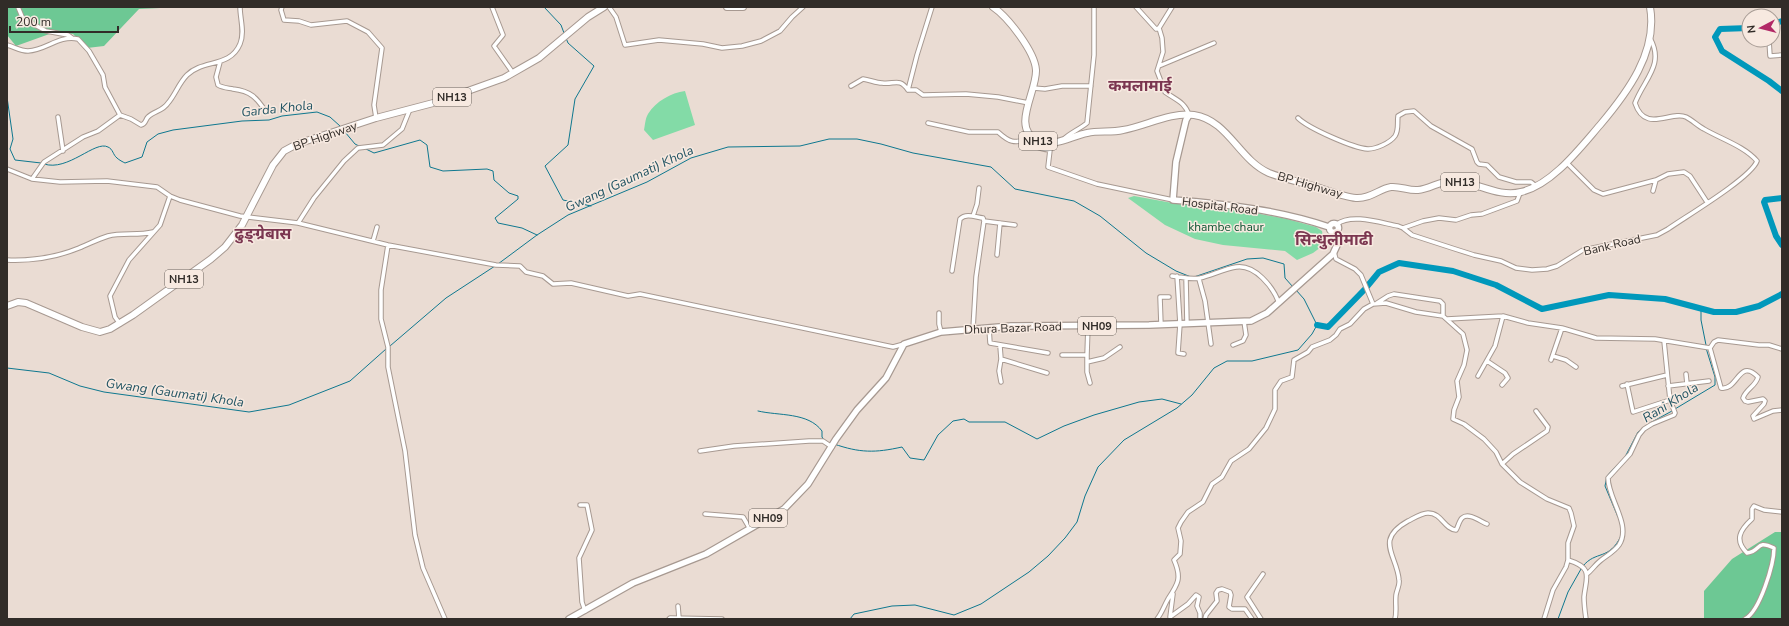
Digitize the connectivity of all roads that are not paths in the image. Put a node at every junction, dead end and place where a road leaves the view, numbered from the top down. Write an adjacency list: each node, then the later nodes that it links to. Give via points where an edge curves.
1 (18, 7): 17 (street, via 23,19 28,23)
2 (240, 7): 23 (street, via 240,44)
3 (282, 7): 36 (street, via 284,20 311,25 347,21 368,32 382,48 374,105)
4 (492, 7): 25 (street, via 503,36 494,46)
5 (604, 7): 25 (highway, BP Highway / NH13, via 551,49)
6 (608, 7): 9 (street, via 616,17 625,45 659,40 722,48 761,41 771,36 780,31)
7 (727, 7): 8 (highway)
8 (743, 7)
9 (803, 7)
10 (932, 7): 29 (street, via 916,55)
11 (1094, 7): 27 (street)
12 (1136, 7): 16 (street, via 1156,29)
13 (1172, 7): 16 (street)
14 (1650, 7): 18 (highway, BP Highway / NH13)
15 (995, 8): 28 (highway, NH13, via 1033,57 1036,74)
16 (1159, 28): 24 (street, via 1163,52)
17 (72, 38): 20 (street, via 28,51); 34 (street, via 78,39 89,51)
18 (1650, 38): 42 (highway, BP Highway / NH13, via 1639,69 1627,92); 52 (street, Bank Road, via 1655,48 1655,58 1646,85 1635,103 1638,110 1648,118 1685,116 1750,153 1757,161 1751,170)
19 (1214, 44): 24 (street)
20 (7, 45)
21 (1770, 48): 22 (street, via 1770,56)
22 (1782, 55)
23 (220, 62): 32 (street, via 216,77 218,85 252,94); 34 (street, via 197,68 187,75 162,111 149,116 142,125)
24 (1159, 66): 33 (street, via 1157,71 1165,92 1187,107)
25 (513, 73): 31 (highway, BP Highway / NH13, via 437,102)
26 (851, 86): 29 (street, via 863,78 880,83 897,82 905,85)
27 (1091, 86): 28 (street); 40 (street, via 1087,123)
28 (1033, 88): 30 (highway, NH13)
29 (908, 90): 30 (street, via 916,90 923,95 966,94)
30 (1029, 103): 39 (highway, NH13, via 1025,124)
31 (410, 109): 36 (highway, BP Highway / NH13); 56 (street, via 402,129 383,145 358,148 344,161 314,198)
32 (266, 112)
33 (1189, 114): 40 (highway, BP Highway / NH13, via 1172,116 1122,131 1088,132); 49 (highway, BP Highway / NH13, via 1212,121 1260,168 1283,178 1355,198 1371,196 1392,187 1415,190 1453,181 1494,191); 51 (main road, Hospital Road, via 1176,162)
34 (120, 115): 41 (street)
35 (58, 117): 41 (street)
36 (376, 118): 53 (highway, BP Highway / NH13, via 292,146 284,151 276,160)
37 (1298, 118): 46 (street, via 1309,126 1354,146 1369,149 1388,143 1397,131 1398,116 1414,111 1430,126 1472,149 1477,162 1487,165 1499,177 1516,182 1531,182)
38 (928, 123): 39 (street, via 969,132 998,132 1007,140 1021,142)
39 (1028, 136): 40 (highway, BP Highway / NH13, via 1044,143); 51 (street, via 1034,146 1050,150 1048,167 1097,184)
40 (1065, 138)
41 (63, 151): 44 (street, via 44,162)
42 (1566, 162): 45 (street, via 1594,190 1603,194); 46 (highway, BP Highway / NH13)
43 (7, 169): 44 (street)
44 (32, 179): 50 (street, via 60,182 107,181 157,187)
45 (1656, 180): 48 (street); 52 (street, via 1668,174 1684,172 1690,176)
46 (1536, 186): 49 (highway, BP Highway / NH13)
47 (980, 188): 54 (street)
48 (1653, 191)
49 (1520, 193): 62 (street, via 1517,201 1482,214 1456,220 1439,218)
50 (170, 196): 53 (street, via 206,208); 63 (street, via 160,225)
51 (1173, 200): 61 (main road, Hospital Road, via 1247,207 1304,218)
52 (1707, 202): 62 (street, Bank Road, via 1657,235 1583,250 1557,266 1547,269 1516,268 1501,261 1412,235)
53 (247, 216): 56 (street); 86 (highway, BP Highway / NH13, via 232,240 211,259)
54 (973, 216): 55 (street, via 983,218); 70 (street, via 965,215 960,219)
55 (984, 221): 57 (street); 93 (street, via 976,277)
56 (298, 223): 65 (street)
57 (1000, 223): 59 (street); 68 (street)
58 (1337, 224): 61 (main road); 62 (street, Bank Road, via 1344,220 1358,220); 64 (main road, via 1338,229)
59 (1015, 225)
60 (376, 227): 65 (street)
61 (1330, 227): 64 (main road, via 1331,231)
62 (1403, 228)
63 (154, 232): 69 (street, via 145,235 109,235 74,250 29,260); 86 (street, via 129,260 110,296 115,317)
64 (1335, 232): 67 (main road, via 1338,243)
65 (373, 241): 66 (street)
66 (388, 245): 96 (street, via 496,265 520,266 526,272 543,276 553,284 571,283 628,296 640,294 893,347); 143 (street, via 381,290 381,319 388,347 388,367 405,451 415,535 423,568)
67 (1334, 252): 76 (street, via 1336,258 1361,275); 77 (main road, Dhura Bazar Road / NH09)
68 (997, 255)
69 (7, 260)
70 (952, 271)
71 (1186, 278): 72 (street); 73 (street); 74 (street, via 1175,276)
72 (1199, 278): 77 (street, via 1237,267 1245,268 1255,272 1269,286); 85 (street)
73 (1186, 290): 74 (street); 88 (street)
74 (1178, 291): 87 (street)
75 (1169, 297): 89 (street, via 1160,297)
76 (1372, 302): 78 (street); 139 (street, via 1330,340 1312,347 1294,360 1292,377 1281,381 1275,390 1275,409 1266,428 1249,449 1230,461 1222,478 1212,484 1203,502 1185,516 1178,528 1180,554 1174,560 1179,577)
77 (1279, 303): 84 (main road, Dhura Bazar Road / NH09, via 1251,321)
78 (1378, 303): 81 (street); 81 (street, via 1394,294 1440,301 1443,304)
79 (7, 306): 86 (highway, BP Highway / NH13, via 18,302 26,303 100,332)
80 (939, 313): 94 (street)
81 (1443, 316): 83 (street)
82 (1503, 316): 83 (street); 92 (street, via 1528,324); 110 (street, via 1495,346)
83 (1447, 320): 130 (street, via 1463,334 1467,350 1457,381 1459,397 1454,419 1484,439 1496,452)
84 (1244, 321): 85 (main road, Dhura Bazar Road / NH09); 98 (street, via 1246,335 1243,341)
85 (1208, 323): 88 (main road, Dhura Bazar Road / NH09); 97 (street)
86 (120, 324)
87 (1180, 324): 88 (main road, Dhura Bazar Road / NH09); 89 (main road, Dhura Bazar Road / NH09); 104 (street, via 1178,353)
88 (1187, 324)
89 (1161, 325): 90 (main road, Dhura Bazar Road / NH09)
90 (1088, 326): 91 (main road, Dhura Bazar Road / NH09); 105 (street)
91 (989, 328): 93 (main road, Dhura Bazar Road / NH09); 99 (street, via 990,343)
92 (1562, 328): 95 (street, via 1596,338); 107 (street)
93 (973, 329): 94 (main road, Dhura Bazar Road / NH09)
94 (941, 332): 96 (main road, Dhura Bazar Road / NH09)
95 (1664, 341): 101 (street); 115 (street)
96 (904, 344): 128 (main road, NH09, via 886,378 857,410)
97 (1211, 344)
98 (1233, 345)
99 (1000, 346): 103 (street); 108 (street)
100 (1120, 347): 111 (street, via 1104,358)
101 (1707, 348): 102 (street, via 1718,340 1769,345); 126 (street, via 1720,388 1730,387 1741,373 1748,371 1758,377 1743,398 1748,402 1763,399 1765,401 1753,416 1754,419)
102 (1782, 349)
103 (1048, 353)
104 (1184, 354)
105 (1087, 355): 106 (street); 111 (street)
106 (1062, 356)
107 (1553, 356): 109 (street); 112 (street, via 1566,360)
108 (1001, 359): 113 (street); 118 (street)
109 (1551, 360)
110 (1487, 361): 116 (street); 122 (street, via 1505,373 1508,378)
111 (1087, 362): 119 (street)
112 (1576, 367)
113 (1046, 373)
114 (1686, 374): 121 (street)
115 (1667, 375): 120 (street); 124 (street)
116 (1478, 376)
117 (1709, 381): 121 (street)
118 (1001, 382)
119 (1090, 382)
120 (1627, 384): 123 (street); 125 (street, via 1633,412)
121 (1687, 384): 124 (street)
122 (1502, 385)
123 (1622, 386)
124 (1668, 386): 125 (street)
125 (1670, 400): 138 (street, via 1676,410 1674,415 1644,430 1630,454 1608,478 1608,486 1620,518 1623,536 1618,546)
126 (1782, 410)
127 (1536, 411): 130 (street, via 1548,427 1547,432)
128 (832, 447): 129 (street, via 823,441 809,441); 135 (main road, NH09, via 796,498 784,509)
129 (700, 452)
130 (1502, 464): 136 (street, via 1526,486 1547,499 1569,508 1574,526 1568,543)
131 (580, 505): 141 (street, via 587,505 592,530 579,558)
132 (1782, 512): 155 (street, via 1754,506 1752,520 1740,533 1742,548 1747,553 1761,544 1774,548 1774,556 1759,601)
133 (705, 514): 135 (street, via 743,517)
134 (1487, 524): 152 (street, via 1473,517 1466,517 1462,518 1456,530 1451,530 1437,515 1427,513 1406,522 1395,531 1389,549 1399,578)
135 (750, 529): 141 (main road, NH09, via 706,554 634,584)
136 (1568, 560): 138 (street, via 1580,565); 153 (street, via 1553,590)
137 (1263, 574): 151 (street, via 1248,597)
138 (1587, 574): 154 (street, via 1584,602)
139 (1173, 593): 147 (street); 148 (street, via 1170,617 1196,595 1199,597 1197,606)
140 (678, 606): 142 (street)
141 (585, 611): 144 (main road, NH09)
142 (679, 618): 145 (street); 146 (street)
143 (445, 619)
144 (569, 619)
145 (669, 619)
146 (722, 619)
147 (1157, 619)
148 (1200, 619)
149 (1206, 619): 150 (street, via 1206,614 1217,601 1216,593 1222,589 1230,592 1229,607 1245,609)
150 (1252, 619)
151 (1261, 619)
152 (1395, 619)
153 (1544, 619)
154 (1586, 619)
155 (1745, 619)

